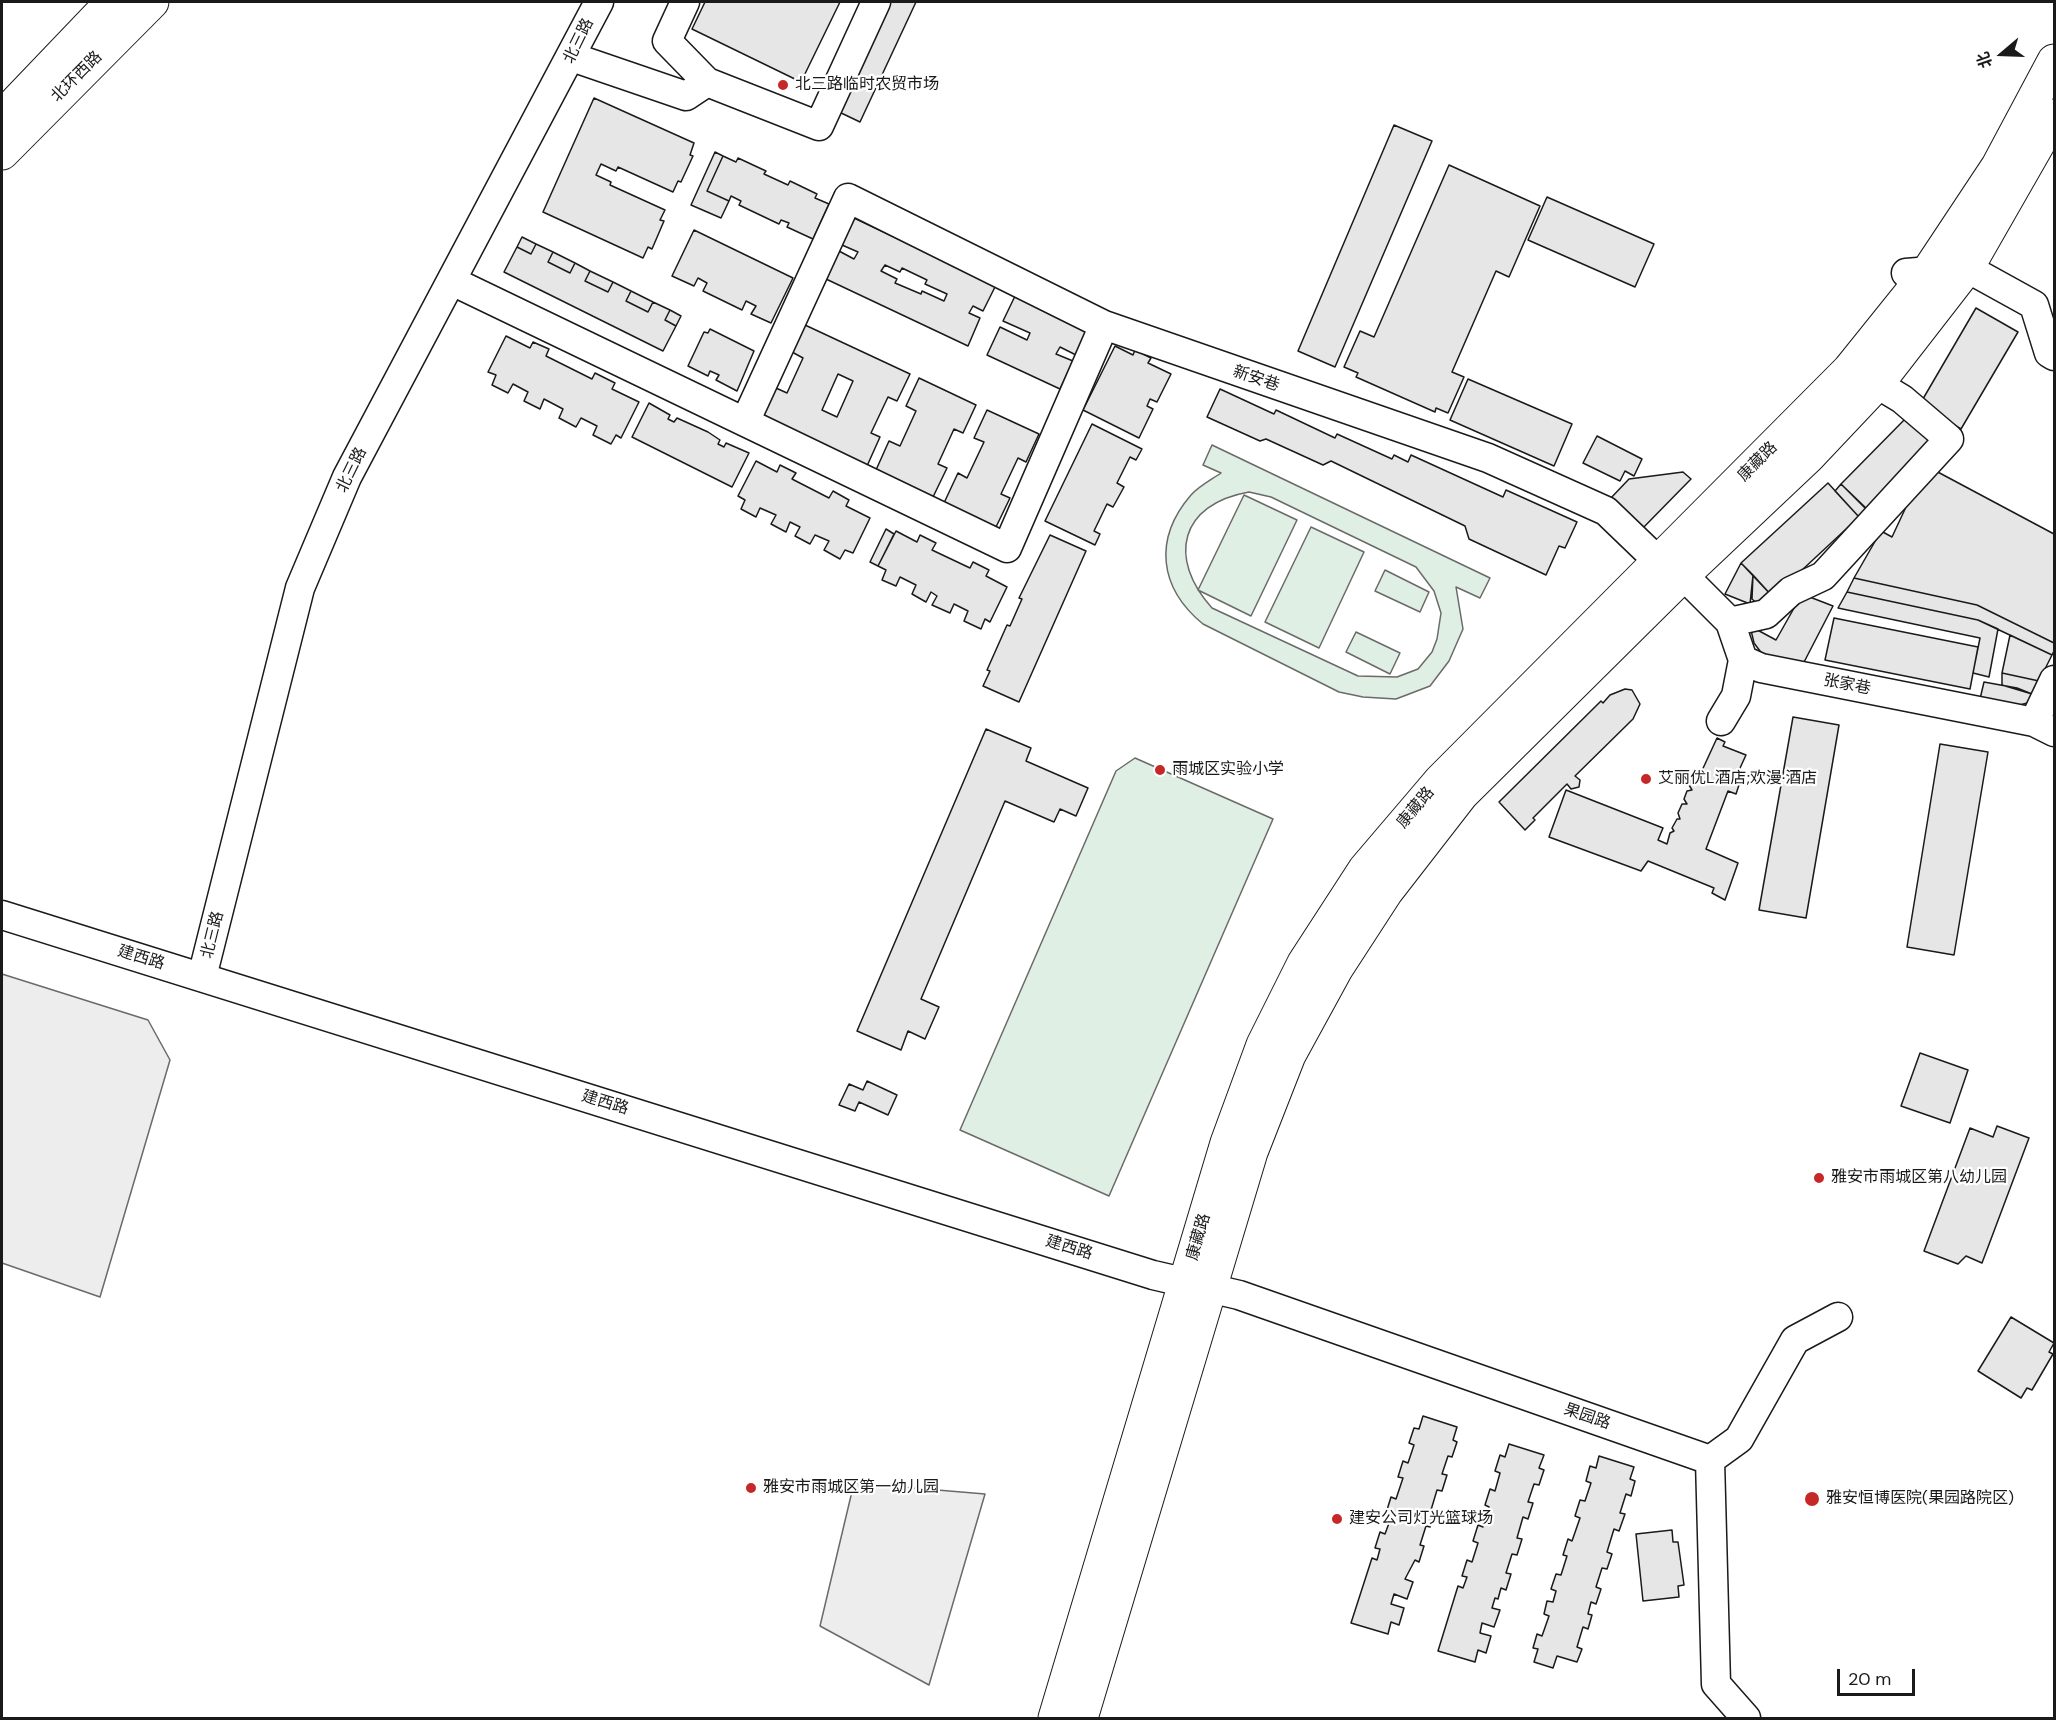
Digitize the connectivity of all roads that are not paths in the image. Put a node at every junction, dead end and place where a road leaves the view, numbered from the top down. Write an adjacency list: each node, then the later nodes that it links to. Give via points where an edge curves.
1 (112, 2): 9 (main road, 北环西路)
2 (152, 2): 11 (main road, 北环西路)
3 (599, 2): 6 (street, 北三路)
4 (685, 2): 8 (street, via 667,41)
5 (876, 2): 8 (street, via 819,126)
6 (572, 57): 8 (street, via 686,96); 14 (street, 北三路)
7 (2055, 61): 13 (main road, 康藏路, via 1998,166)
8 (707, 81)
9 (2, 117)
10 (2052, 130): 12 (main road, 康藏路)
11 (2, 153)
12 (1967, 268): 13 (street); 16 (street, via 2034,305 2049,353); 17 (main road, 康藏路)
13 (1916, 273): 19 (main road, 康藏路, via 1849,370)
14 (452, 281): 18 (street); 26 (street, 北三路, via 347,477 300,588)
15 (1104, 325): 18 (street, 新安巷, via 848,198); 18 (street, via 1007,549); 19 (street, 新安巷, via 1488,458 1606,511)
16 (2055, 356)
17 (1877, 384): 19 (main road, 康藏路, via 1809,456); 20 (street, via 1949,438 1823,576 1791,591 1766,614)
18 (745, 422)
19 (1671, 568): 20 (street); 27 (main road, 康藏路, via 1462,794 1386,892 1336,969 1289,1055)
20 (1730, 622): 21 (street)
21 (1743, 660): 23 (street); 24 (street, 张家巷, via 1761,668)
22 (2055, 680): 24 (street)
23 (1734, 708)
24 (2044, 727)
25 (2, 915): 26 (street, 建西路)
26 (202, 977): 27 (street, 建西路)
27 (1197, 1285): 29 (street, 果园路); 30 (main road, 康藏路); 31 (main road, 康藏路)
28 (1838, 1317): 29 (street, via 1795,1340 1739,1439)
29 (1710, 1460): 32 (street, via 1716,1684)
30 (1055, 1719)
31 (1081, 1719)
32 (1746, 1719)

